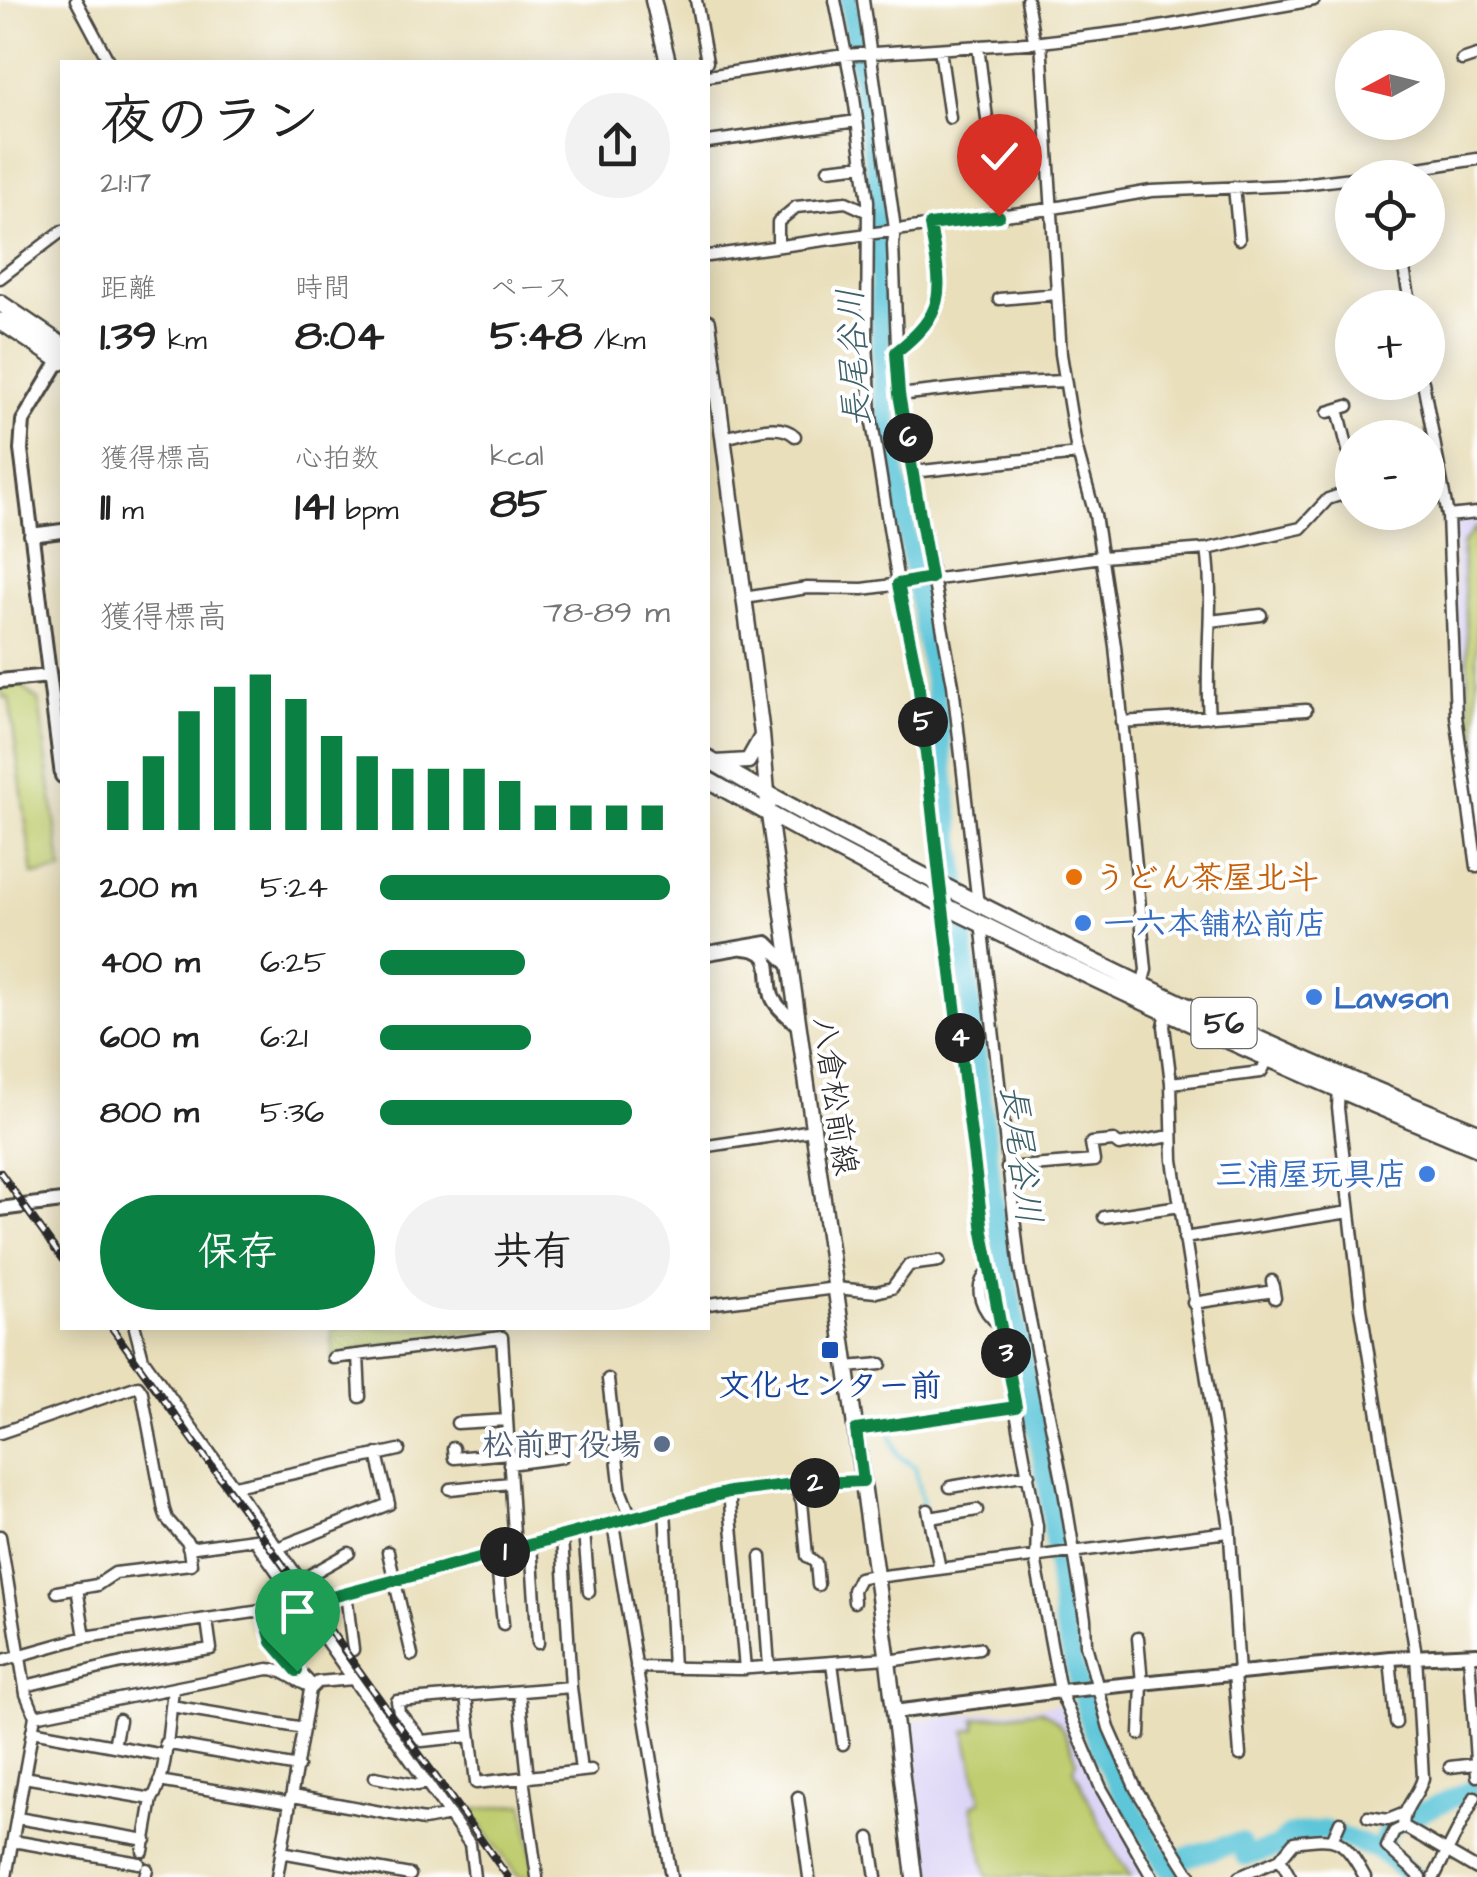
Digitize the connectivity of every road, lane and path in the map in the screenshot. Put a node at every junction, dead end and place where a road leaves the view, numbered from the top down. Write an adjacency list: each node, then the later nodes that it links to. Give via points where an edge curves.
1 (76, 0): 15 (street)
2 (652, 0): 16 (main road)
3 (696, 0): 17 (street)
4 (836, 0): 13 (street)
5 (862, 0): 12 (street)
6 (1027, 0): 9 (street)
7 (1314, 0): 8 (street)
8 (1276, 2): 9 (street, via 1148,29)
9 (1038, 41): 10 (street); 29 (street)
10 (978, 46): 11 (street); 31 (street)
11 (940, 49): 12 (street); 20 (street)
12 (871, 52): 13 (street); 33 (street)
13 (846, 55): 19 (street); 21 (street)
14 (1477, 55): 18 (street)
15 (108, 60)
16 (667, 60)
17 (706, 60)
18 (1462, 60)
19 (710, 69)
20 (950, 118)
21 (857, 121): 22 (street); 24 (street)
22 (710, 142)
23 (1477, 159): 25 (street)
24 (864, 164): 26 (street); 30 (street)
25 (1445, 165)
26 (828, 169)
27 (1335, 179): 28 (street)
28 (1234, 187): 29 (street); 36 (street)
29 (1052, 208): 31 (street); 40 (street)
30 (868, 212): 35 (street); 37 (street, via 846,202 796,206 778,222)
31 (999, 216): 32 (street)
32 (930, 225): 33 (street); 45 (street, via 937,306)
33 (893, 230): 35 (street); 45 (street)
34 (60, 233): 39 (street)
35 (868, 233): 37 (street); 66 (street, via 871,416)
36 (1238, 240)
37 (778, 245): 38 (street)
38 (710, 256)
39 (0, 278)
40 (1057, 294): 41 (street); 49 (street)
41 (999, 299)
42 (0, 303): 46 (highway)
43 (0, 321): 47 (highway)
44 (710, 337): 54 (main road, 八倉松前線)
45 (896, 352): 50 (street)
46 (60, 354)
47 (60, 355)
48 (60, 359): 62 (street, via 23,421)
49 (1065, 381): 50 (street); 55 (street)
50 (899, 394): 56 (street)
51 (1338, 409): 52 (street)
52 (1341, 420)
53 (795, 436): 54 (street, via 778,428)
54 (723, 438): 67 (main road, 八倉松前線)
55 (1078, 454): 56 (street); 64 (street)
56 (913, 472): 65 (street)
57 (1335, 497): 63 (street, via 1301,528)
58 (1445, 507): 60 (street)
59 (1477, 513): 60 (street)
60 (1448, 516): 81 (street, via 1456,716)
61 (60, 531): 62 (street)
62 (31, 535): 70 (street)
63 (1208, 549): 64 (street); 69 (street)
64 (1102, 557): 65 (street); 74 (street)
65 (930, 579): 66 (street); 83 (street, via 953,685)
66 (900, 583): 67 (street); 82 (street)
67 (744, 598): 75 (main road, 八倉松前線)
68 (1262, 615): 69 (street)
69 (1210, 621): 73 (street)
70 (49, 676): 71 (street); 76 (street)
71 (0, 681)
72 (1306, 710): 73 (street)
73 (1209, 717): 74 (street)
74 (1121, 722): 89 (street, via 1146,970)
75 (762, 734): 77 (main road, via 748,761); 79 (main road, 八倉松前線)
76 (60, 761)
77 (711, 761): 79 (highway, 56)
78 (710, 781): 80 (highway, 56)
79 (767, 794): 80 (main road, 八倉松前線); 82 (highway, 56)
80 (769, 815): 84 (highway, 56); 88 (main road, 八倉松前線)
81 (1477, 867)
82 (942, 886): 83 (highway, 56); 84 (street)
83 (977, 904): 85 (street); 89 (highway, 56)
84 (945, 906): 85 (highway, 56); 119 (street, via 990,1271)
85 (979, 923): 89 (highway, 56); 100 (street)
86 (743, 948): 87 (street); 88 (street, via 770,944); 91 (street, via 763,952 772,998)
87 (710, 953)
88 (791, 966): 91 (main road, 八倉松前線)
89 (1139, 992): 90 (highway, 56); 94 (highway, 56)
90 (1167, 1012): 92 (highway, 56); 93 (street)
91 (798, 1026): 95 (main road, 八倉松前線)
92 (1268, 1060): 93 (street, via 1261,1072); 94 (highway, 56)
93 (1171, 1083): 97 (street)
94 (1340, 1083): 96 (highway, 56); 99 (highway, 56); 104 (street)
95 (813, 1130): 98 (street); 108 (main road, 八倉松前線)
96 (1477, 1132)
97 (1171, 1136): 100 (street, via 1091,1143 1094,1161); 102 (street)
98 (710, 1146)
99 (1477, 1148)
100 (1007, 1168): 151 (street, via 1020,1270 1064,1485)
101 (59, 1203): 103 (street)
102 (1180, 1206): 105 (street); 106 (street)
103 (0, 1208)
104 (1350, 1212): 106 (street); 179 (street)
105 (1104, 1217)
106 (1184, 1238): 110 (street)
107 (938, 1260): 108 (street, via 909,1265 892,1288)
108 (836, 1288): 111 (street); 116 (main road, 八倉松前線)
109 (1273, 1290): 110 (street)
110 (1193, 1303): 142 (street)
111 (710, 1304)
112 (135, 1330): 133 (street, via 143,1358)
113 (358, 1355): 114 (street); 118 (street); 120 (street, via 502,1337)
114 (332, 1358)
115 (881, 1364): 116 (street)
116 (847, 1367): 122 (main road, 八倉松前線)
117 (608, 1379): 139 (street, via 621,1492 629,1512)
118 (360, 1397)
119 (1016, 1407): 122 (street); 129 (street)
120 (507, 1420): 121 (street); 128 (street)
121 (456, 1423)
122 (856, 1430): 130 (main road, 八倉松前線)
123 (0, 1433): 147 (street, via 138,1386 166,1519)
124 (454, 1448): 128 (street, via 454,1458)
125 (399, 1450): 126 (street)
126 (378, 1454): 133 (street); 146 (street, via 389,1504)
127 (562, 1457): 128 (street)
128 (509, 1458): 131 (street)
129 (1029, 1474): 134 (street); 153 (street)
130 (863, 1481): 132 (street); 157 (main road, 八倉松前線)
131 (510, 1483): 135 (street); 148 (street)
132 (794, 1484): 136 (street); 160 (street)
133 (234, 1486): 146 (street)
134 (950, 1487)
135 (450, 1489)
136 (729, 1492): 137 (street); 187 (street)
137 (665, 1508): 139 (street); 186 (street)
138 (977, 1510): 156 (street, via 929,1514)
139 (638, 1516): 140 (street)
140 (613, 1524): 141 (street); 185 (street)
141 (584, 1532): 144 (street); 164 (street)
142 (1228, 1532): 151 (street); 188 (street)
143 (0, 1536): 155 (street)
144 (562, 1538): 145 (street); 193 (street)
145 (531, 1545): 148 (street); 173 (street)
146 (280, 1547): 158 (street)
147 (188, 1548): 161 (street, via 191,1564 115,1573); 167 (street, via 254,1539)
148 (515, 1550): 152 (street)
149 (388, 1552): 159 (street)
150 (349, 1553): 158 (street)
151 (1069, 1553): 153 (street); 194 (street)
152 (496, 1554): 159 (street); 170 (street)
153 (1039, 1556): 156 (street); 196 (street)
154 (761, 1557): 184 (street)
155 (2, 1558): 177 (street)
156 (940, 1569): 157 (street)
157 (876, 1576): 166 (street, via 858,1578); 181 (main road, 八倉松前線)
158 (302, 1580): 165 (street)
159 (396, 1580): 163 (street); 178 (street)
160 (818, 1585)
161 (77, 1588): 162 (street); 171 (street)
162 (57, 1592)
163 (346, 1592): 165 (street); 175 (street)
164 (589, 1592)
165 (316, 1601): 167 (street)
166 (854, 1602)
167 (302, 1605): 168 (street); 189 (street)
168 (264, 1612): 169 (street); 192 (street, via 272,1642)
169 (207, 1620): 171 (street); 191 (street, via 211,1649)
170 (503, 1624)
171 (85, 1637): 177 (street)
172 (1138, 1638): 190 (street)
173 (538, 1642)
174 (979, 1648): 181 (street)
175 (353, 1650)
176 (1473, 1654): 179 (street); 215 (street)
177 (20, 1655): 182 (street); 191 (street)
178 (412, 1655)
179 (1416, 1655): 180 (street); 228 (street, via 1424,1778)
180 (1390, 1658): 188 (street); 203 (street)
181 (888, 1660): 183 (street); 200 (main road, 八倉松前線)
182 (0, 1662)
183 (832, 1663): 184 (street); 209 (street)
184 (770, 1667): 187 (street)
185 (636, 1668): 186 (street); 242 (street)
186 (673, 1668): 187 (street)
187 (745, 1669)
188 (1237, 1673): 190 (street); 211 (street)
189 (353, 1678): 192 (street); 220 (street)
190 (1142, 1682): 194 (street); 206 (street)
191 (25, 1686): 201 (street)
192 (312, 1686): 195 (street, via 268,1669); 204 (street)
193 (570, 1687): 197 (street); 218 (street, via 586,1770)
194 (1097, 1687): 196 (street); 247 (street, via 1136,1789)
195 (173, 1690): 199 (street); 201 (street)
196 (1061, 1691): 200 (street); 246 (street, via 1101,1788)
197 (519, 1692): 198 (street); 218 (street)
198 (466, 1696): 207 (street); 207 (street, via 398,1701 399,1712 422,1741)
199 (170, 1706): 204 (street); 208 (street)
200 (894, 1712): 245 (main road, 八倉松前線)
201 (35, 1716): 205 (street)
202 (119, 1720): 210 (street)
203 (1396, 1723)
204 (304, 1728): 213 (street)
205 (32, 1730): 210 (street); 216 (street)
206 (1140, 1734)
207 (470, 1736): 218 (street, via 476,1783)
208 (165, 1743): 212 (street); 213 (street)
209 (842, 1744)
210 (114, 1746): 212 (street)
211 (1240, 1755)
212 (163, 1756): 219 (street)
213 (298, 1766): 224 (street)
214 (1450, 1766): 215 (street)
215 (1476, 1770)
216 (24, 1777): 223 (street); 226 (street)
217 (376, 1777): 220 (street)
218 (525, 1778): 241 (street)
219 (159, 1781): 223 (street); 224 (street)
220 (427, 1783): 225 (street)
221 (798, 1797): 243 (street)
222 (1474, 1797): 233 (street)
223 (152, 1799): 235 (street)
224 (291, 1800): 225 (street, via 424,1820); 232 (street)
225 (450, 1815): 240 (street, via 470,1844)
226 (17, 1818): 231 (street); 235 (street)
227 (1368, 1818): 228 (street)
228 (1403, 1821): 233 (street); 251 (street, via 1387,1847)
229 (0, 1834): 231 (street)
230 (870, 1838): 244 (street)
231 (13, 1839): 235 (street); 238 (street)
232 (281, 1852): 237 (street); 239 (street)
233 (1445, 1853): 236 (street); 252 (street)
234 (1280, 1859): 248 (street); 249 (street); 250 (street, via 1294,1842 1336,1831)
235 (144, 1860)
236 (1477, 1870)
237 (410, 1875)
238 (6, 1877)
239 (277, 1877)
240 (474, 1877)
241 (537, 1877)
242 (671, 1877)
243 (810, 1877)
244 (876, 1877)
245 (914, 1877)
246 (1152, 1877)
247 (1191, 1877)
248 (1239, 1877)
249 (1290, 1877)
250 (1366, 1877)
251 (1421, 1877)
252 (1434, 1877)

